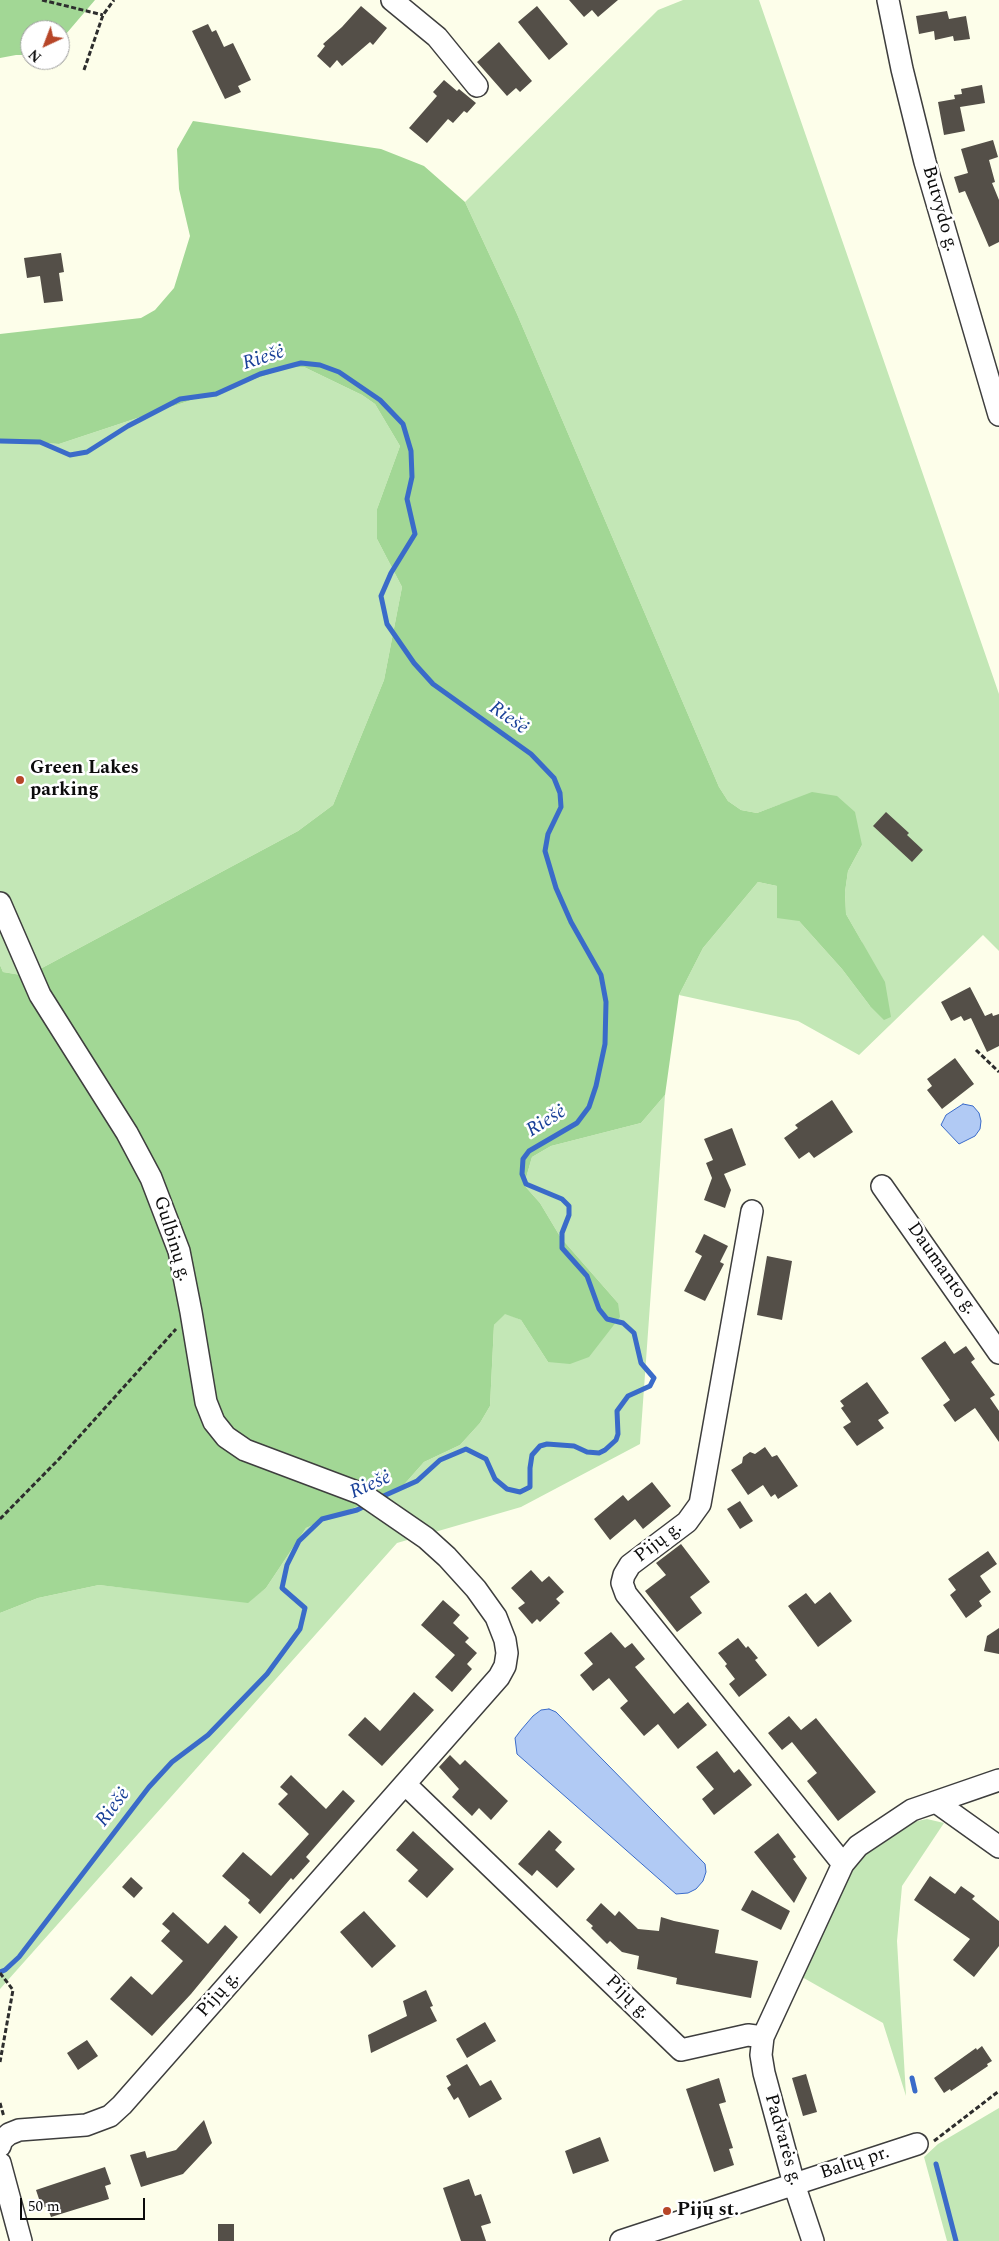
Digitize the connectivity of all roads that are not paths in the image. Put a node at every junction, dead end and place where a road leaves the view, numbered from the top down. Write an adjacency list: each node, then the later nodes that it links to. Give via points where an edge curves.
1 (392, 0): 3 (street, via 437,37)
2 (888, 0): 4 (street, Butvydo g., via 925,162)
3 (477, 86)
4 (999, 415)
5 (0, 903): 9 (street, Gulbinų g., via 40,995 152,1178 179,1251 206,1402 214,1422 226,1437 246,1450 362,1494)
6 (882, 1186): 8 (street, Daumanto g.)
7 (752, 1211): 14 (street, Pijų g., via 700,1504 686,1522 630,1565 622,1583 626,1594)
8 (999, 1353)
9 (406, 1524): 11 (street, Pijų g., via 447,1557 476,1589 496,1617 507,1653 499,1677)
10 (999, 1780): 12 (street)
11 (405, 1784): 15 (street, Pijų g., via 681,2050 748,2035); 17 (street, Pijų g., via 110,2116 86,2126 19,2130 9,2134)
12 (936, 1802): 13 (street); 14 (street, via 912,1810 858,1846)
13 (999, 1847)
14 (843, 1864): 15 (street)
15 (763, 2037): 19 (street, Padvarės g., via 764,2073)
16 (917, 2144): 19 (street, Baltų pr.)
17 (0, 2146)
18 (0, 2164): 20 (street)
19 (794, 2184): 21 (street, Baltų pr.); 22 (street, Padvarės g.)
20 (22, 2241)
21 (621, 2241)
22 (813, 2241)

